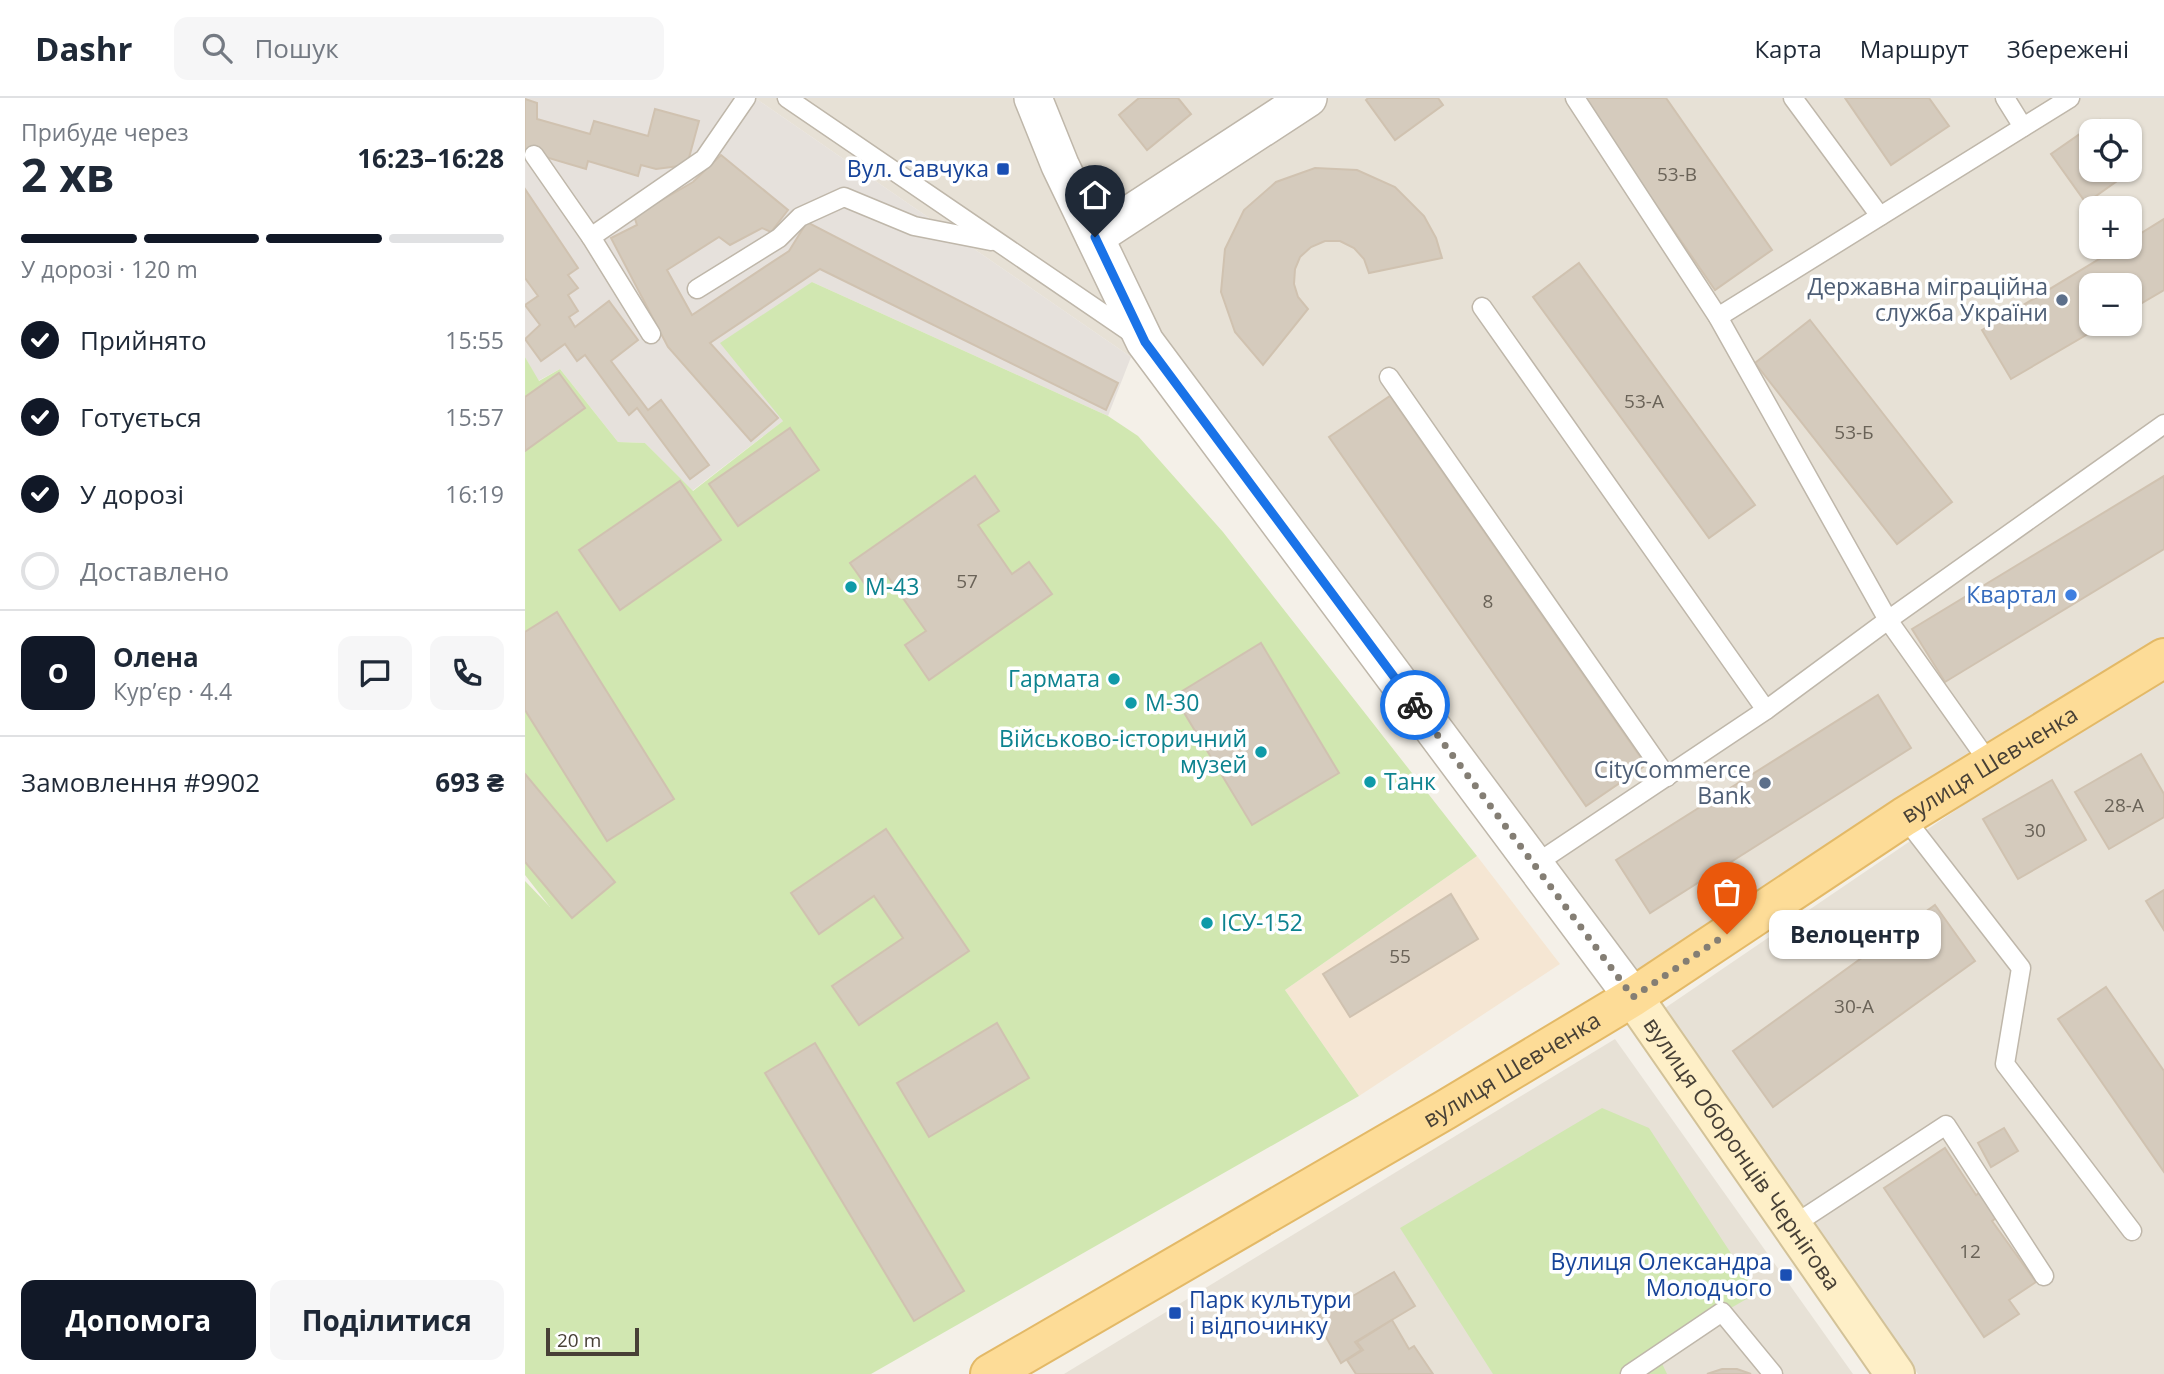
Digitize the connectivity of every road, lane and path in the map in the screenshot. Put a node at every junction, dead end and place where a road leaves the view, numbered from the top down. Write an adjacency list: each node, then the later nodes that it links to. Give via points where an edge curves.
1 (746, 98): 12 (lane, via 704,159)
2 (787, 98): 14 (lane)
3 (1033, 98): 13 (street, вулиця Оборонців Чернігова)
4 (1308, 98): 13 (street)
5 (1575, 98): 17 (lane)
6 (1793, 98): 11 (lane)
7 (2005, 98): 9 (lane)
8 (2070, 98): 9 (lane)
9 (2023, 127): 11 (lane)
10 (534, 155): 12 (lane)
11 (1881, 216): 17 (lane)
12 (591, 237): 18 (lane)
13 (1095, 237): 19 (street, вулиця Оборонців Чернігова)
14 (999, 243): 15 (lane, via 914,226 844,197 800,217 779,238); 19 (lane)
15 (697, 289)
16 (1482, 307): 24 (lane)
17 (1718, 317): 22 (lane)
18 (651, 334)
19 (1145, 342): 28 (street, вулиця Оборонців Чернігова)
20 (1389, 377): 26 (lane)
21 (2164, 424): 22 (lane)
22 (1888, 620): 24 (lane); 25 (lane)
23 (2164, 658): 25 (main road, вулиця Шевченка)
24 (1766, 710): 26 (lane)
25 (1990, 764): 27 (main road, вулиця Шевченка)
26 (1667, 777): 28 (lane)
27 (1904, 817): 29 (main road, вулиця Шевченка); 31 (lane, via 2021,968 2005,1064)
28 (1534, 865): 29 (street, вулиця Оборонців Чернігова)
29 (1633, 997): 30 (main road, вулиця Оборонців Чернігова); 34 (main road, вулиця Шевченка)
30 (1792, 1226): 32 (lane, via 1946,1125); 33 (main road, вулиця Оборонців Чернігова)
31 (2132, 1231)
32 (2044, 1276)
33 (1889, 1372)
34 (990, 1374)
35 (1630, 1374): 36 (lane, via 1723,1312)
36 (1773, 1374)

